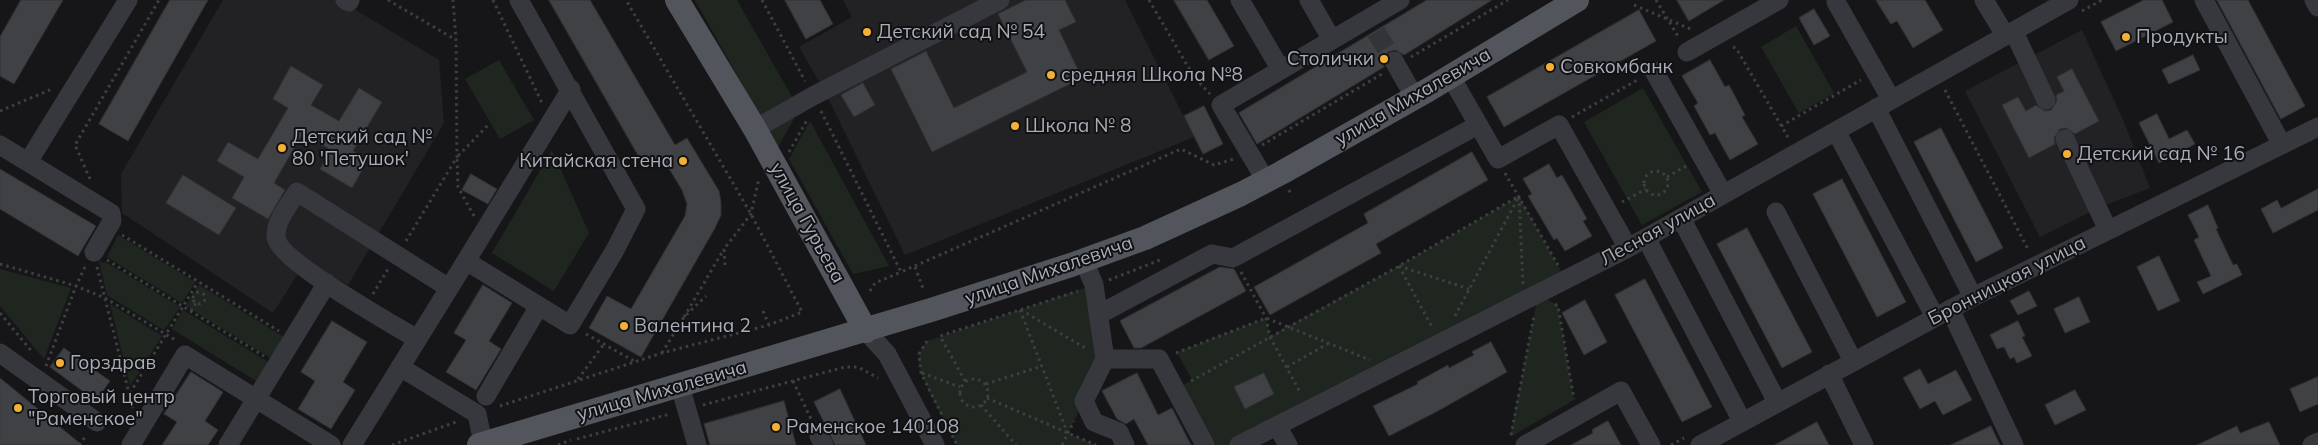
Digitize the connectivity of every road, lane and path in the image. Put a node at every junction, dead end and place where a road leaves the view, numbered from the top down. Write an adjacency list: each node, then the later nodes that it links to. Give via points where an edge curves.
1 (128, 0): 64 (street)
2 (160, 0): 70 (path, via 75,145)
3 (345, 0): 4 (street)
4 (350, 0)
5 (388, 0): 31 (path)
6 (453, 0): 31 (path)
7 (492, 0): 48 (path)
8 (519, 0): 41 (street)
9 (626, 0): 119 (path, via 751,214 802,312)
10 (677, 0): 54 (main road, улица Гурьева)
11 (762, 0): 42 (path)
12 (1000, 0): 42 (street)
13 (1150, 0): 46 (path, via 1194,77)
14 (1240, 0): 35 (street)
15 (1309, 0): 32 (street)
16 (1400, 0): 32 (street, via 1372,25)
17 (1508, 0): 34 (path)
18 (1656, 0): 28 (path)
19 (1779, 0): 30 (street)
20 (1984, 0): 29 (street)
21 (2069, 0): 29 (street, Лесная улица)
22 (2204, 0): 58 (street)
23 (2314, 0): 27 (street)
24 (1836, 2): 37 (street)
25 (1564, 3): 39 (main road, улица Михалевича)
26 (1634, 5): 28 (path)
27 (2318, 7)
28 (1668, 19): 30 (path); 33 (path)
29 (2010, 33): 38 (street, Лесная улица); 44 (street)
30 (1712, 38): 33 (street); 52 (path, via 1736,48)
31 (456, 40): 61 (path)
32 (1332, 40): 35 (street)
33 (1686, 52)
34 (1395, 64): 43 (street); 59 (path)
35 (1281, 70): 46 (street)
36 (1654, 71): 51 (path); 62 (street)
37 (1875, 72): 45 (street); 52 (path)
38 (1936, 74): 45 (street, Лесная улица); 87 (path)
39 (1451, 77): 43 (main road, улица Михалевича); 50 (street)
40 (54, 88): 47 (path)
41 (571, 90): 48 (street); 118 (street, via 636,209 616,250)
42 (813, 96): 54 (street); 90 (path)
43 (1415, 98): 66 (main road, улица Михалевича)
44 (2046, 100)
45 (1884, 104): 55 (street, Лесная улица); 103 (street)
46 (1221, 105): 59 (street)
47 (0, 111)
48 (551, 121): 76 (street)
49 (490, 123): 61 (path)
50 (1478, 125): 63 (street); 83 (street)
51 (1559, 125): 63 (street); 71 (street)
52 (1781, 126): 60 (path)
53 (2318, 127): 58 (street, Бронницкая улица)
54 (755, 129): 121 (main road, улица Гурьева)
55 (1836, 131): 60 (street, Лесная улица); 114 (street)
56 (2065, 139): 75 (street)
57 (0, 145): 64 (street)
58 (2282, 145): 75 (street, Бронницкая улица)
59 (1249, 152): 66 (street); 89 (path, via 1214,165 1181,149)
60 (1796, 153): 68 (street, Лесная улица)
61 (457, 157): 76 (path, via 458,187); 81 (path)
62 (1702, 157): 65 (path); 68 (street)
63 (1498, 159): 69 (path)
64 (28, 162): 70 (street)
65 (1667, 177): 67 (path, via 1665,191 1651,194); 67 (path, via 1654,171 1644,181)
66 (1266, 181): 85 (main road, улица Михалевича, via 1153,234)
67 (1646, 189): 71 (path)
68 (1723, 194): 73 (street, Лесная улица)
69 (1519, 196): 88 (path); 91 (path); 98 (path); 105 (path)
70 (104, 209): 74 (street, via 112,217)
71 (1607, 210): 79 (street)
72 (1776, 212): 135 (street)
73 (1681, 218): 77 (street, Лесная улица); 157 (street)
74 (109, 227): 80 (street); 92 (path)
75 (2108, 230): 87 (street, Бронницкая улица)
76 (484, 232): 84 (street)
77 (1646, 238): 79 (street, Лесная улица); 162 (street)
78 (724, 248): 116 (path)
79 (1628, 248): 91 (street, Лесная улица)
80 (94, 252): 95 (path); 104 (path); 108 (path)
81 (397, 255): 93 (street, via 296,192 277,225 276,239 284,251); 97 (street); 109 (path)
82 (1168, 257): 94 (path)
83 (1233, 258): 115 (street, via 1212,254); 117 (path)
84 (466, 261): 97 (street); 107 (street)
85 (1084, 261): 94 (street); 121 (main road, улица Михалевича)
86 (0, 264): 95 (path)
87 (2036, 265): 103 (street, Бронницкая улица)
88 (1399, 266): 98 (path); 120 (path); 127 (path)
89 (915, 267): 90 (path); 100 (path)
90 (901, 272): 99 (path, via 875,283)
91 (1566, 280): 105 (street, Лесная улица)
92 (198, 282): 96 (path); 108 (path)
93 (328, 284): 109 (street); 124 (street)
94 (1094, 285): 110 (path); 115 (street)
95 (76, 286): 104 (path); 134 (path, via 45,368)
96 (206, 287): 101 (path); 124 (path)
97 (449, 288): 123 (street)
98 (1469, 289): 127 (path)
99 (870, 291)
100 (924, 291)
101 (202, 293): 106 (path, via 193,298); 106 (path, via 203,303)
102 (706, 296): 116 (path)
103 (1973, 297): 114 (street, Бронницкая улица)
104 (105, 298): 153 (path)
105 (1531, 298): 127 (street, Лесная улица); 161 (path, via 1558,306); 169 (path)
106 (196, 303): 111 (path)
107 (539, 306): 118 (street); 154 (street)
108 (183, 307): 111 (path); 153 (path)
109 (365, 307): 123 (street)
110 (1020, 310): 132 (path); 138 (path); 147 (path, via 940,336)
111 (191, 311): 137 (path)
112 (763, 311): 119 (path)
113 (0, 313): 130 (path)
114 (1942, 313): 135 (street, Бронницкая улица); 189 (street)
115 (1098, 315): 132 (street)
116 (684, 317): 131 (path)
117 (1266, 318): 120 (path); 122 (path); 133 (path)
118 (570, 325): 128 (path)
119 (769, 325): 131 (path)
120 (1288, 327): 122 (path); 126 (path)
121 (866, 331): 150 (main road, улица Михалевича); 177 (street, улица Гурьева, via 887,354)
122 (1270, 336): 141 (path); 152 (path)
123 (417, 339): 139 (street)
124 (293, 340): 137 (street)
125 (927, 341): 143 (path, via 919,354)
126 (1329, 343): 141 (path); 142 (path)
127 (1441, 343): 142 (street, Лесная улица)
128 (604, 344): 136 (path); 145 (path)
129 (0, 353): 163 (street)
130 (34, 354)
131 (662, 354): 136 (path)
132 (1105, 359): 133 (street); 182 (street, via 1084,401 1094,422 1119,432)
133 (1159, 359): 152 (street)
134 (40, 361)
135 (1853, 361): 144 (street, Бронницкая улица)
136 (635, 362): 145 (path)
137 (278, 364): 155 (street)
138 (1042, 366): 149 (path); 165 (path)
139 (400, 367): 160 (street); 174 (street)
140 (844, 367): 148 (path, via 865,370)
141 (1287, 367): 159 (path)
142 (1390, 369): 159 (street, Лесная улица)
143 (921, 373): 151 (path); 178 (path)
144 (1828, 374): 157 (street, Бронницкая улица); 188 (street)
145 (578, 379): 160 (path)
146 (793, 381): 167 (path)
147 (965, 381): 149 (path, via 976,378); 151 (path)
148 (883, 384)
149 (986, 384): 156 (path)
150 (680, 386): 171 (main road, улица Михалевича); 176 (street)
151 (960, 387): 158 (path, via 959,396 964,404)
152 (1175, 390): 183 (street)
153 (129, 394): 166 (path)
154 (486, 396)
155 (257, 398): 166 (street, via 185,355); 172 (street); 173 (street)
156 (987, 398): 158 (path); 165 (path)
157 (1777, 402): 162 (street, Бронницкая улица)
158 (981, 405): 179 (path)
159 (1310, 410): 164 (street, Лесная улица)
160 (477, 414): 171 (street); 175 (path)
161 (1577, 416): 169 (street); 186 (street, via 1621,391)
162 (1742, 421): 187 (street, Бронницкая улица)
163 (97, 422)
164 (1278, 426): 184 (street, Лесная улица); 185 (street)
165 (1068, 434): 168 (path)
166 (135, 438)
167 (822, 440)
168 (1086, 441): 180 (path); 181 (path)
169 (1518, 441)
170 (2318, 442): 190 (street)
171 (481, 444)
172 (228, 445)
173 (331, 445)
174 (352, 445)
175 (392, 445)
176 (697, 445)
177 (935, 445)
178 (957, 445)
179 (1016, 445)
180 (1088, 445)
181 (1096, 445)
182 (1126, 445)
183 (1205, 445)
184 (1239, 445)
185 (1288, 445)
186 (1651, 445)
187 (1700, 445)
188 (1864, 445)
189 (2014, 445)
190 (2312, 445)

